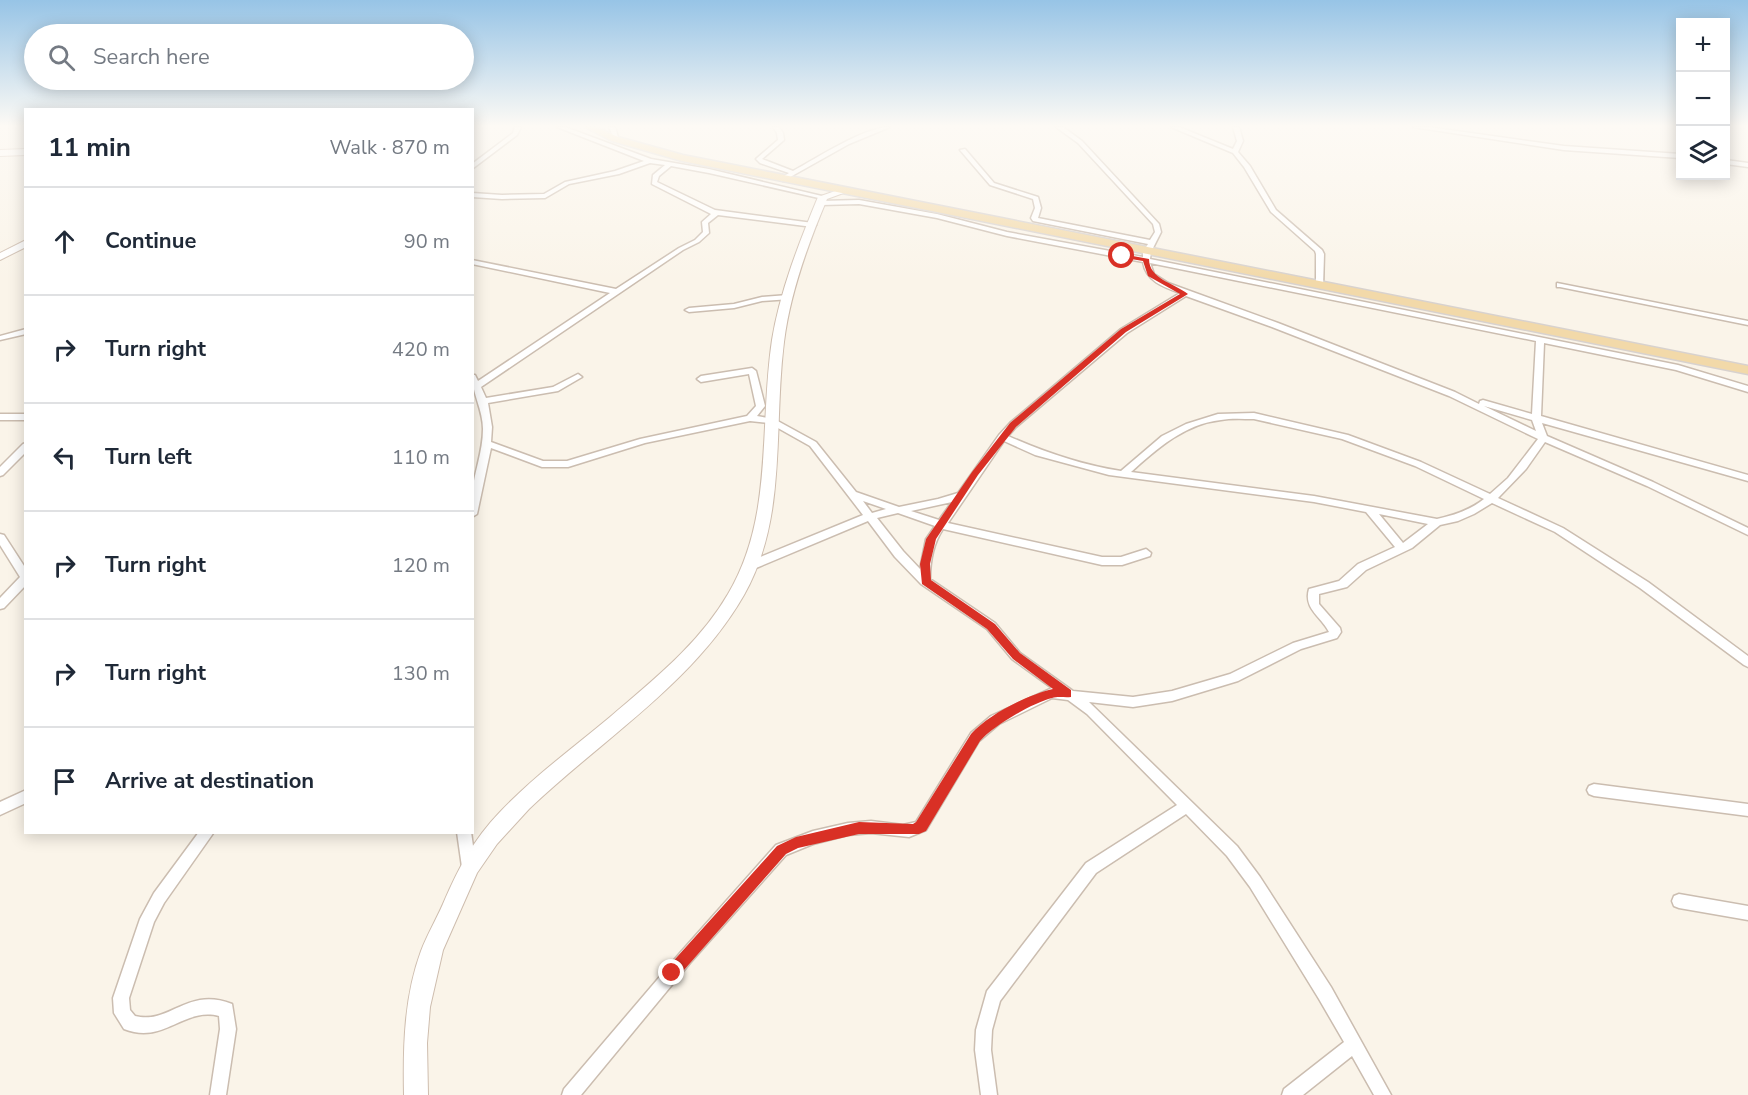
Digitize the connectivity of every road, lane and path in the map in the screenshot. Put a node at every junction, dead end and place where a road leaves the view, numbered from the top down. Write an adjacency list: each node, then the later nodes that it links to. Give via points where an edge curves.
1 (592, 178): 10 (street, via 567,183 545,196)
2 (655, 178): 12 (street, via 654,183)
3 (737, 178): 11 (street)
4 (779, 178): 8 (main road)
5 (987, 178): 15 (street, via 992,184 1036,198 1035,220)
6 (1113, 178): 15 (street, via 1156,224 1158,232)
7 (1254, 178): 19 (street, via 1273,211 1318,250)
8 (783, 179): 9 (main road)
9 (844, 191): 11 (street); 15 (main road)
10 (474, 195)
11 (822, 200): 13 (street); 15 (street, via 870,204 1007,234)
12 (716, 213): 13 (street); 20 (street, via 705,222 706,234 702,238)
13 (813, 225): 22 (street)
14 (24, 244): 16 (street)
15 (1149, 252): 19 (main road); 21 (street, via 1146,264 1151,275); 27 (street)
16 (0, 257)
17 (474, 262): 20 (street)
18 (1560, 285): 24 (street)
19 (1320, 286): 28 (main road)
20 (617, 292): 31 (street)
21 (1185, 294): 33 (street); 40 (street, via 1124,331)
22 (788, 297): 23 (street); 39 (street, via 778,342)
23 (689, 310)
24 (1748, 324)
25 (24, 332): 26 (street)
26 (0, 338)
27 (1540, 341): 32 (street, via 1678,368); 38 (street)
28 (1748, 370)
29 (578, 377): 34 (street, via 555,389)
30 (700, 379): 37 (street, via 752,371 761,406)
31 (475, 381): 34 (street)
32 (1748, 390)
33 (1452, 394): 38 (street); 41 (street)
34 (484, 400): 42 (street)
35 (0, 417): 36 (street)
36 (24, 417)
37 (750, 418): 39 (street); 42 (street, via 643,441 567,464 542,464)
38 (1536, 418): 41 (street); 46 (street)
39 (771, 421): 48 (street, via 813,444); 61 (street, via 767,507)
40 (1002, 437): 45 (street, via 1038,453); 49 (street)
41 (1543, 438): 50 (street, via 1525,465); 57 (street)
42 (488, 444): 47 (street)
43 (24, 448): 44 (street)
44 (0, 473)
45 (1123, 474): 50 (street, via 1165,438 1189,426 1218,417 1254,417 1379,448); 53 (street, via 1297,496)
46 (1748, 478)
47 (476, 484): 51 (street)
48 (849, 493): 52 (street); 54 (street)
49 (961, 495): 52 (street, via 936,504); 56 (street)
50 (1494, 498): 55 (street, via 1466,514); 66 (street, via 1559,530)
51 (474, 499)
52 (895, 510): 54 (street); 56 (street)
53 (1370, 511): 55 (street); 59 (street)
54 (869, 517): 61 (street); 64 (street)
55 (1437, 522): 59 (street)
56 (942, 525): 60 (street, via 1102,561 1122,561); 64 (street, via 928,549)
57 (1748, 532)
58 (0, 537): 62 (street)
59 (1402, 548): 67 (street, via 1362,567 1343,584 1313,592 1314,605 1334,628 1333,634 1297,646 1234,678 1172,696 1133,702)
60 (1146, 553)
61 (752, 565): 75 (street, via 723,615 681,664 529,796)
62 (24, 575)
63 (24, 580): 65 (street)
64 (926, 581): 67 (street, via 991,626 1016,656)
65 (0, 605)
66 (1748, 662)
67 (1067, 693): 70 (street, via 1091,710); 81 (street, via 1052,693 984,728 921,826 914,830 859,828 796,842 782,850)
68 (1594, 790): 72 (street)
69 (24, 797): 71 (street)
70 (1187, 806): 78 (street, via 1232,851 1255,882); 82 (street, via 1091,868 993,997 983,1050)
71 (0, 809)
72 (1748, 810)
73 (206, 834): 79 (street, via 147,919 120,998 122,1013 130,1023 145,1026 195,1008 215,1005 226,1010 228,1029)
74 (464, 834): 75 (street)
75 (469, 867): 80 (street, via 425,975 418,1016)
76 (1679, 901): 77 (street)
77 (1748, 913)
78 (1354, 1044): 83 (street); 84 (street)
79 (218, 1095)
80 (416, 1095)
81 (570, 1095)
82 (989, 1095)
83 (1290, 1095)
84 (1383, 1095)

